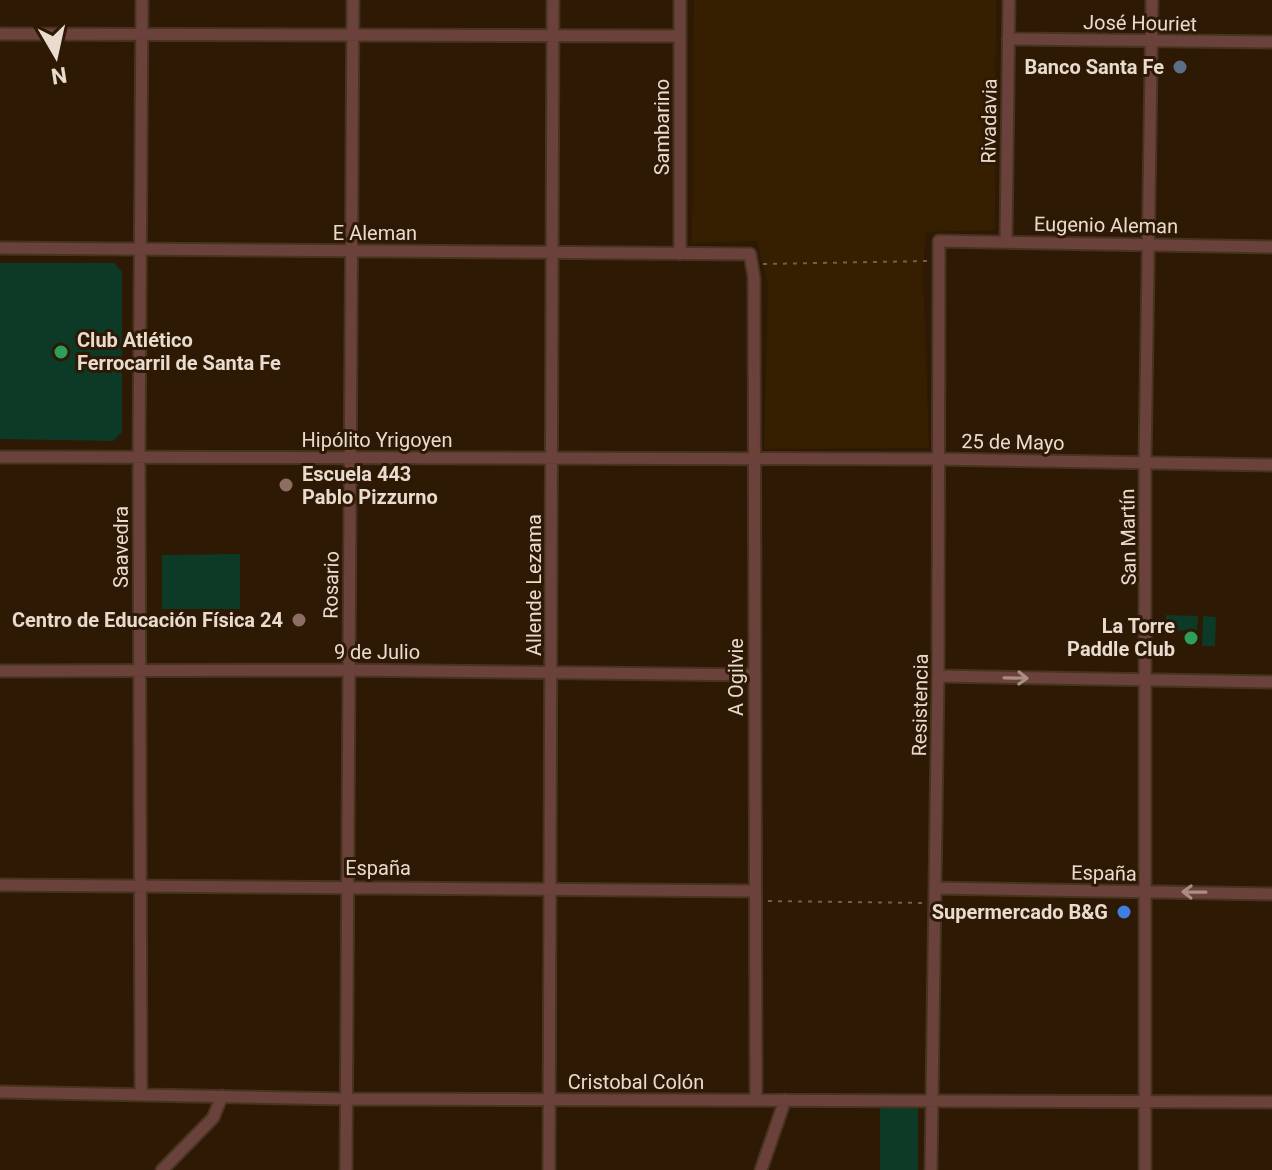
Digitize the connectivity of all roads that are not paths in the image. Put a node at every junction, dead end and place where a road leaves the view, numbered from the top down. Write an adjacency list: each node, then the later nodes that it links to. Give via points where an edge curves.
1 (142, 0): 8 (street, Saavedra)
2 (353, 0): 9 (street, Rosario)
3 (553, 0): 10 (street, Allende Lezama)
4 (680, 0): 11 (street, Sambarino)
5 (1009, 0): 12 (street, Rivadavia)
6 (1152, 0): 13 (street, San Martín)
7 (0, 34): 8 (street)
8 (142, 35): 9 (street); 20 (street, Saavedra)
9 (353, 35): 10 (street); 21 (street, Rosario)
10 (553, 36): 11 (street); 22 (street, Allende Lezama)
11 (679, 36): 23 (street, Sambarino)
12 (1008, 39): 13 (street, José Houriet); 16 (street, Rivadavia)
13 (1152, 41): 14 (street, José Houriet); 17 (street, San Martín)
14 (1272, 42)
15 (939, 241): 16 (street, Eugenio Aleman); 29 (street, Resistencia)
16 (1006, 241): 17 (street, Eugenio Aleman)
17 (1147, 244): 18 (street, Eugenio Aleman); 31 (street, San Martín)
18 (1272, 247)
19 (0, 248): 20 (street, E Aleman)
20 (139, 249): 21 (street, E Aleman); 26 (street, Saavedra)
21 (351, 251): 22 (street, E Aleman); 27 (street, Rosario)
22 (553, 253): 23 (street, E Aleman); 28 (street, Allende Lezama)
23 (680, 254): 24 (street, E Aleman)
24 (751, 259): 30 (street, A Ogilvie)
25 (0, 457): 26 (street, Hipólito Yrigoyen)
26 (139, 457): 27 (street, Hipólito Yrigoyen); 33 (street, Saavedra)
27 (351, 458): 28 (street, Hipólito Yrigoyen); 34 (street, Rosario)
28 (552, 459): 30 (street, Hipólito Yrigoyen); 36 (street, Allende Lezama)
29 (939, 459): 30 (street, 25 de Mayo); 31 (street, 25 de Mayo); 38 (street, Resistencia)
30 (753, 461): 37 (street, A Ogilvie)
31 (1145, 462): 32 (street, 25 de Mayo); 39 (street, San Martín)
32 (1272, 465)
33 (139, 669): 34 (street, 9 de Julio); 35 (street, 9 de Julio); 42 (street, Saavedra)
34 (348, 670): 36 (street, 9 de Julio); 43 (street, Rosario)
35 (0, 671)
36 (553, 671): 37 (street, 9 de Julio); 44 (street, Allende Lezama)
37 (754, 675): 48 (street, A Ogilvie)
38 (938, 676): 39 (street, one-way to 39); 45 (street, Resistencia)
39 (1148, 680): 40 (street); 46 (street, San Martín)
40 (1272, 682)
41 (0, 885): 42 (street, España)
42 (142, 885): 43 (street, España); 50 (street, Saavedra)
43 (346, 886): 44 (street, España); 53 (street, Rosario)
44 (551, 887): 48 (street, España); 54 (street, Allende Lezama)
45 (935, 888): 46 (street, España); 52 (street, Resistencia)
46 (1146, 891): 47 (street, España, one-way to 46); 57 (street, San Martín)
47 (1272, 894)
48 (755, 896): 55 (street, A Ogilvie)
49 (0, 1092): 50 (street, Cristobal Colón)
50 (141, 1095): 51 (street, Cristobal Colón)
51 (222, 1096): 53 (street, Cristobal Colón); 59 (street, via 213,1118)
52 (932, 1098): 56 (street, Cristobal Colón); 57 (street, Cristobal Colón); 63 (street, Resistencia)
53 (345, 1099): 54 (street, Cristobal Colón); 60 (street, Rosario)
54 (550, 1100): 55 (street, Cristobal Colón); 61 (street, Allende Lezama)
55 (756, 1100): 56 (street, Cristobal Colón)
56 (785, 1100): 62 (street)
57 (1145, 1100): 58 (street, Cristobal Colón); 64 (street, San Martín)
58 (1272, 1102)
59 (162, 1170)
60 (346, 1170)
61 (549, 1170)
62 (761, 1170)
63 (931, 1170)
64 (1145, 1170)

